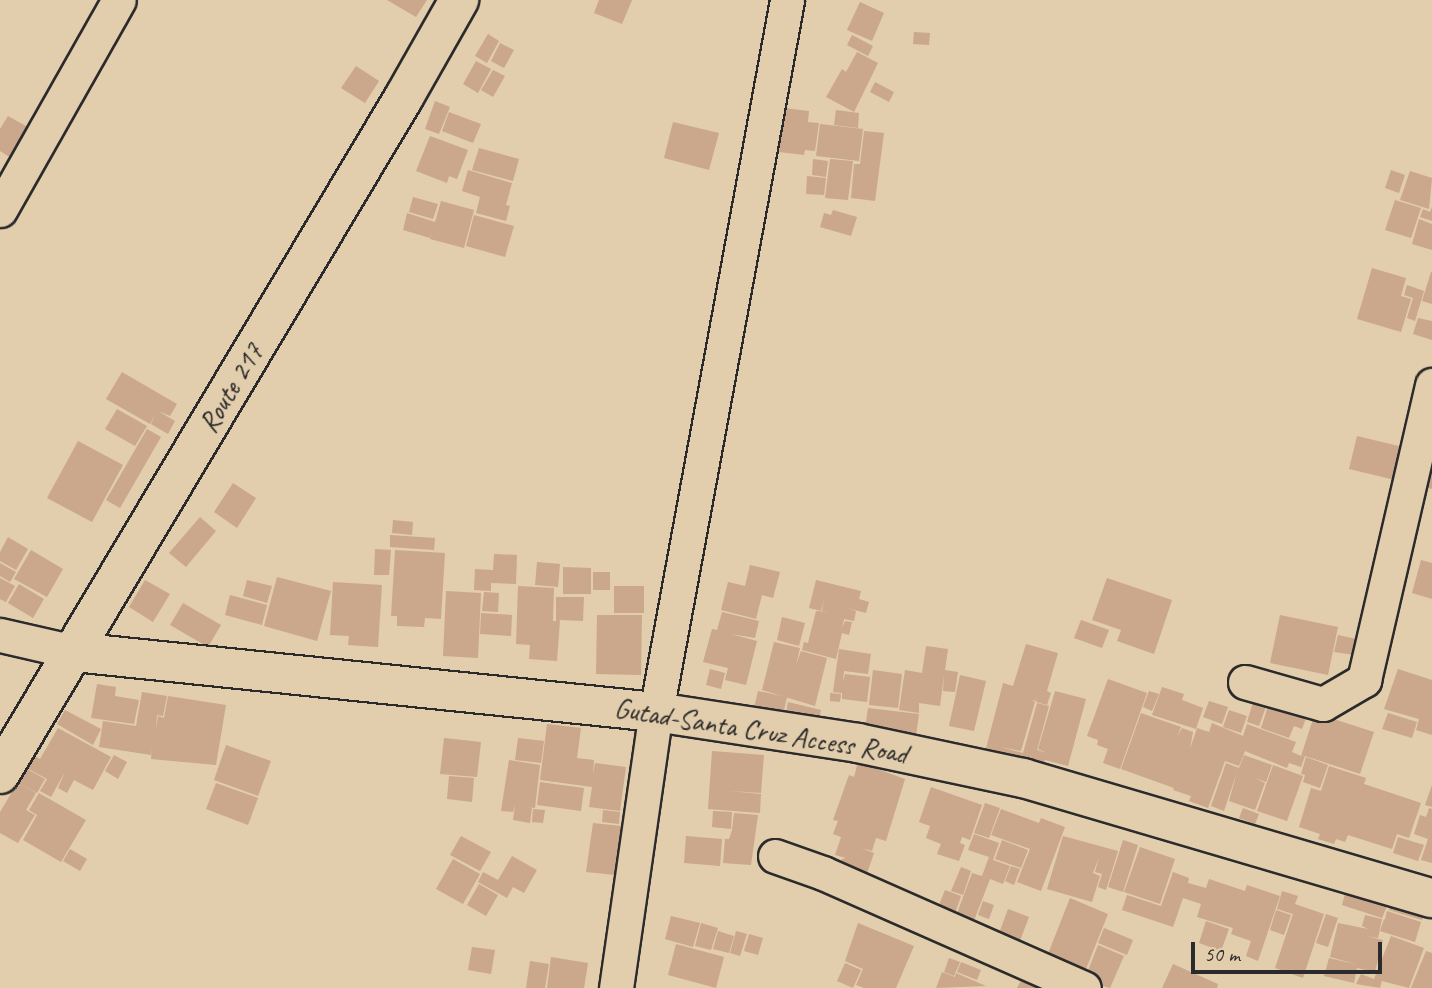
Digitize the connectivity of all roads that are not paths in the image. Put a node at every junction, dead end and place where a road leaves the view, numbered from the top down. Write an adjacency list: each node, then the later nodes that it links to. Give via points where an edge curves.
1 (119, 0): 4 (street)
2 (459, 0): 7 (main road, Route 217)
3 (787, 0): 9 (street)
4 (0, 210)
5 (1432, 385): 8 (street, via 1364,680 1323,704)
6 (0, 635): 7 (street)
7 (74, 652): 9 (main road, Gutad-Santa Cruz Access Road); 10 (main road, Route 217)
8 (1245, 682)
9 (656, 712): 12 (main road, Gutad-Santa Cruz Access Road, via 858,743 1023,778); 13 (street)
10 (0, 774)
11 (775, 856): 14 (street)
12 (1432, 898)
13 (615, 988)
14 (1084, 988)

